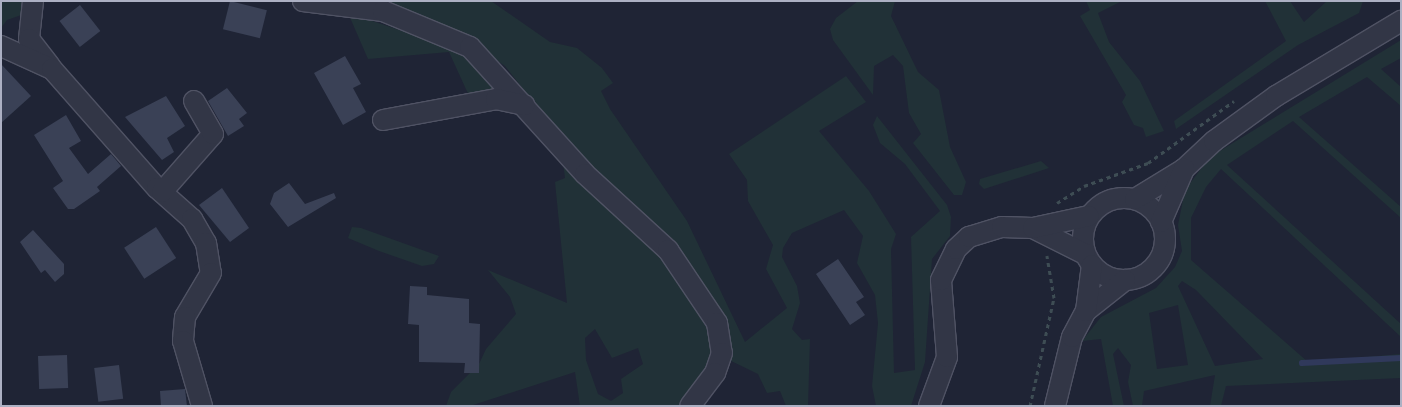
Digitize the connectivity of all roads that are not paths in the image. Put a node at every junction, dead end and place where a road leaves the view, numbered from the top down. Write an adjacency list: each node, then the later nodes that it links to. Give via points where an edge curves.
1 (32, 1): 5 (street, via 29,39)
2 (303, 1): 7 (street, via 383,10 470,47)
3 (1401, 21): 9 (street, via 1276,96 1214,141)
4 (1, 46): 5 (street)
5 (52, 69): 10 (street)
6 (194, 101): 10 (street, via 213,134)
7 (524, 105): 8 (street, via 496,99); 19 (street, via 585,174 668,250 704,299 717,323 722,354 716,373)
8 (383, 120)
9 (1184, 169): 11 (street); 13 (street)
10 (162, 192): 18 (street, via 192,220 210,260 211,273 185,317 183,341)
11 (1135, 199): 12 (street, via 1109,200); 13 (street)
12 (1089, 216): 14 (street); 15 (street, via 1083,234)
13 (1161, 222): 16 (street, via 1161,256 1146,273)
14 (1033, 228): 15 (street); 20 (street, via 1002,227 969,237 947,264 941,280 947,357)
15 (1088, 259): 16 (street, via 1101,273); 17 (street)
16 (1125, 280): 17 (street)
17 (1086, 311): 21 (street, via 1072,338)
18 (202, 406)
19 (690, 406)
20 (929, 406)
21 (1055, 406)

